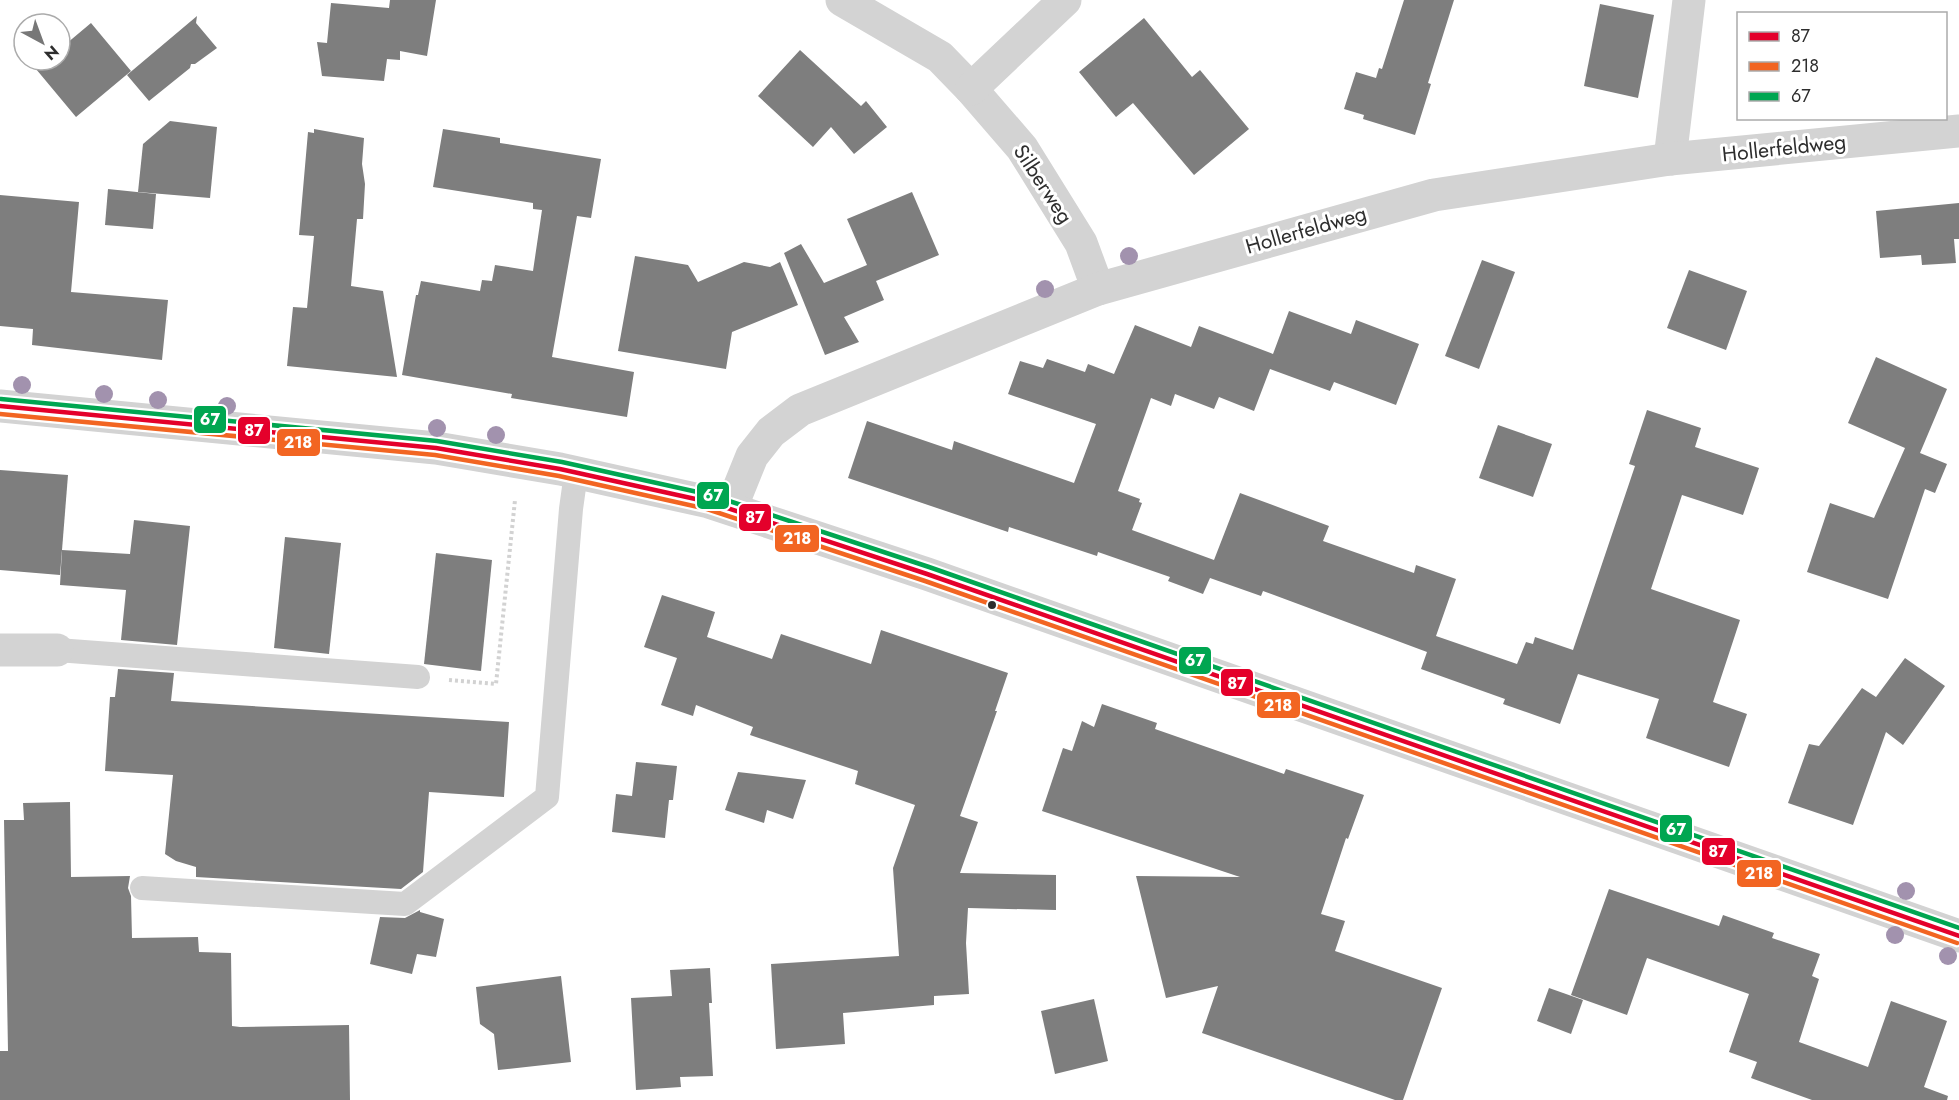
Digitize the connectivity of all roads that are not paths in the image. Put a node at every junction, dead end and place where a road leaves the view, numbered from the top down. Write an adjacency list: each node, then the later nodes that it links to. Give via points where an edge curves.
1 (843, 0): 4 (street, Silberweg, via 940,57)
2 (1065, 0): 4 (street)
3 (1689, 0): 6 (street)
4 (971, 89): 7 (street, Silberweg, via 1022,148 1081,243)
5 (1959, 130): 6 (street, Hollerfeldweg)
6 (1670, 159): 7 (street, Hollerfeldweg, via 1434,195)
7 (1098, 289): 10 (street, Hollerfeldweg, via 800,410 771,432 752,456)
8 (0, 406): 9 (street, via 354,438)
9 (576, 473): 10 (street); 14 (lane, via 547,797 405,904)
10 (731, 508): 15 (street)
11 (0, 650): 12 (street)
12 (57, 650): 13 (lane)
13 (418, 677)
14 (142, 888)
15 (1959, 936)

